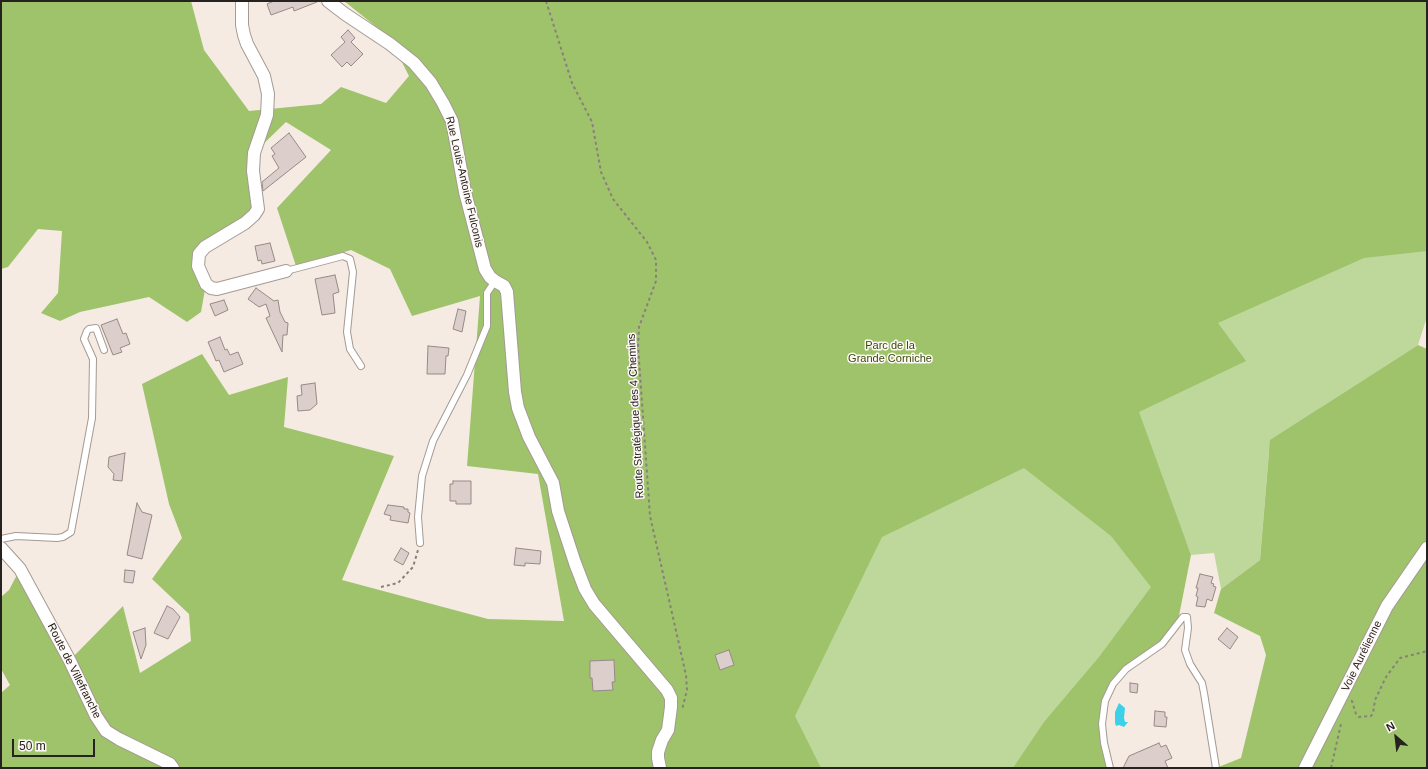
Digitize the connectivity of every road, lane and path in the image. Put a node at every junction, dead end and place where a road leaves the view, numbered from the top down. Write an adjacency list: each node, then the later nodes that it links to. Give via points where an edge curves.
1 (242, 1): 4 (street, via 244,35 264,76 268,94 267,115 254,153 253,171 258,209 245,223 205,247 199,254 198,266 206,284 217,289)
2 (328, 1): 5 (street, Rue Louis-Antoine Fulconis, via 414,63 431,83 443,103 452,121 465,192 485,269)
3 (546, 1): 15 (path, Route Stratégique des 4 Chemins, via 572,83 592,122 601,172 613,199 647,242 656,260 656,281 639,327 638,346 650,516 686,675 686,698)
4 (286, 271): 7 (lane, via 343,256 350,260 354,272 346,332 350,349)
5 (495, 281): 9 (lane, via 487,294 487,326 467,375 434,441 422,476 418,517); 18 (street, Rue Louis-Antoine Fulconis, via 504,286 507,292 518,408 529,437 553,483 558,512 580,577 594,604 669,694 671,712 668,730 658,752)
6 (104, 350): 8 (lane, via 96,328 87,331 84,339 93,359 92,418 71,532 57,538 16,536)
7 (361, 366)
8 (1, 539)
9 (420, 543): 12 (path, via 413,568 398,583)
10 (1, 548): 17 (street, Route de Villefranche, via 20,569 106,731 170,764)
11 (1427, 548): 21 (street, Voie Aurélienne, via 1387,606)
12 (381, 587)
13 (1427, 651): 14 (path, via 1400,658 1386,677 1375,700 1371,716 1359,717 1352,701)
14 (1346, 703)
15 (680, 714)
16 (1342, 718): 22 (path)
17 (173, 768)
18 (660, 768)
19 (1110, 768): 20 (lane, via 1102,724 1105,701 1113,684 1126,669 1162,644 1183,617 1186,617 1188,628 1184,650 1202,683)
20 (1216, 768)
21 (1305, 768)
22 (1331, 768)

